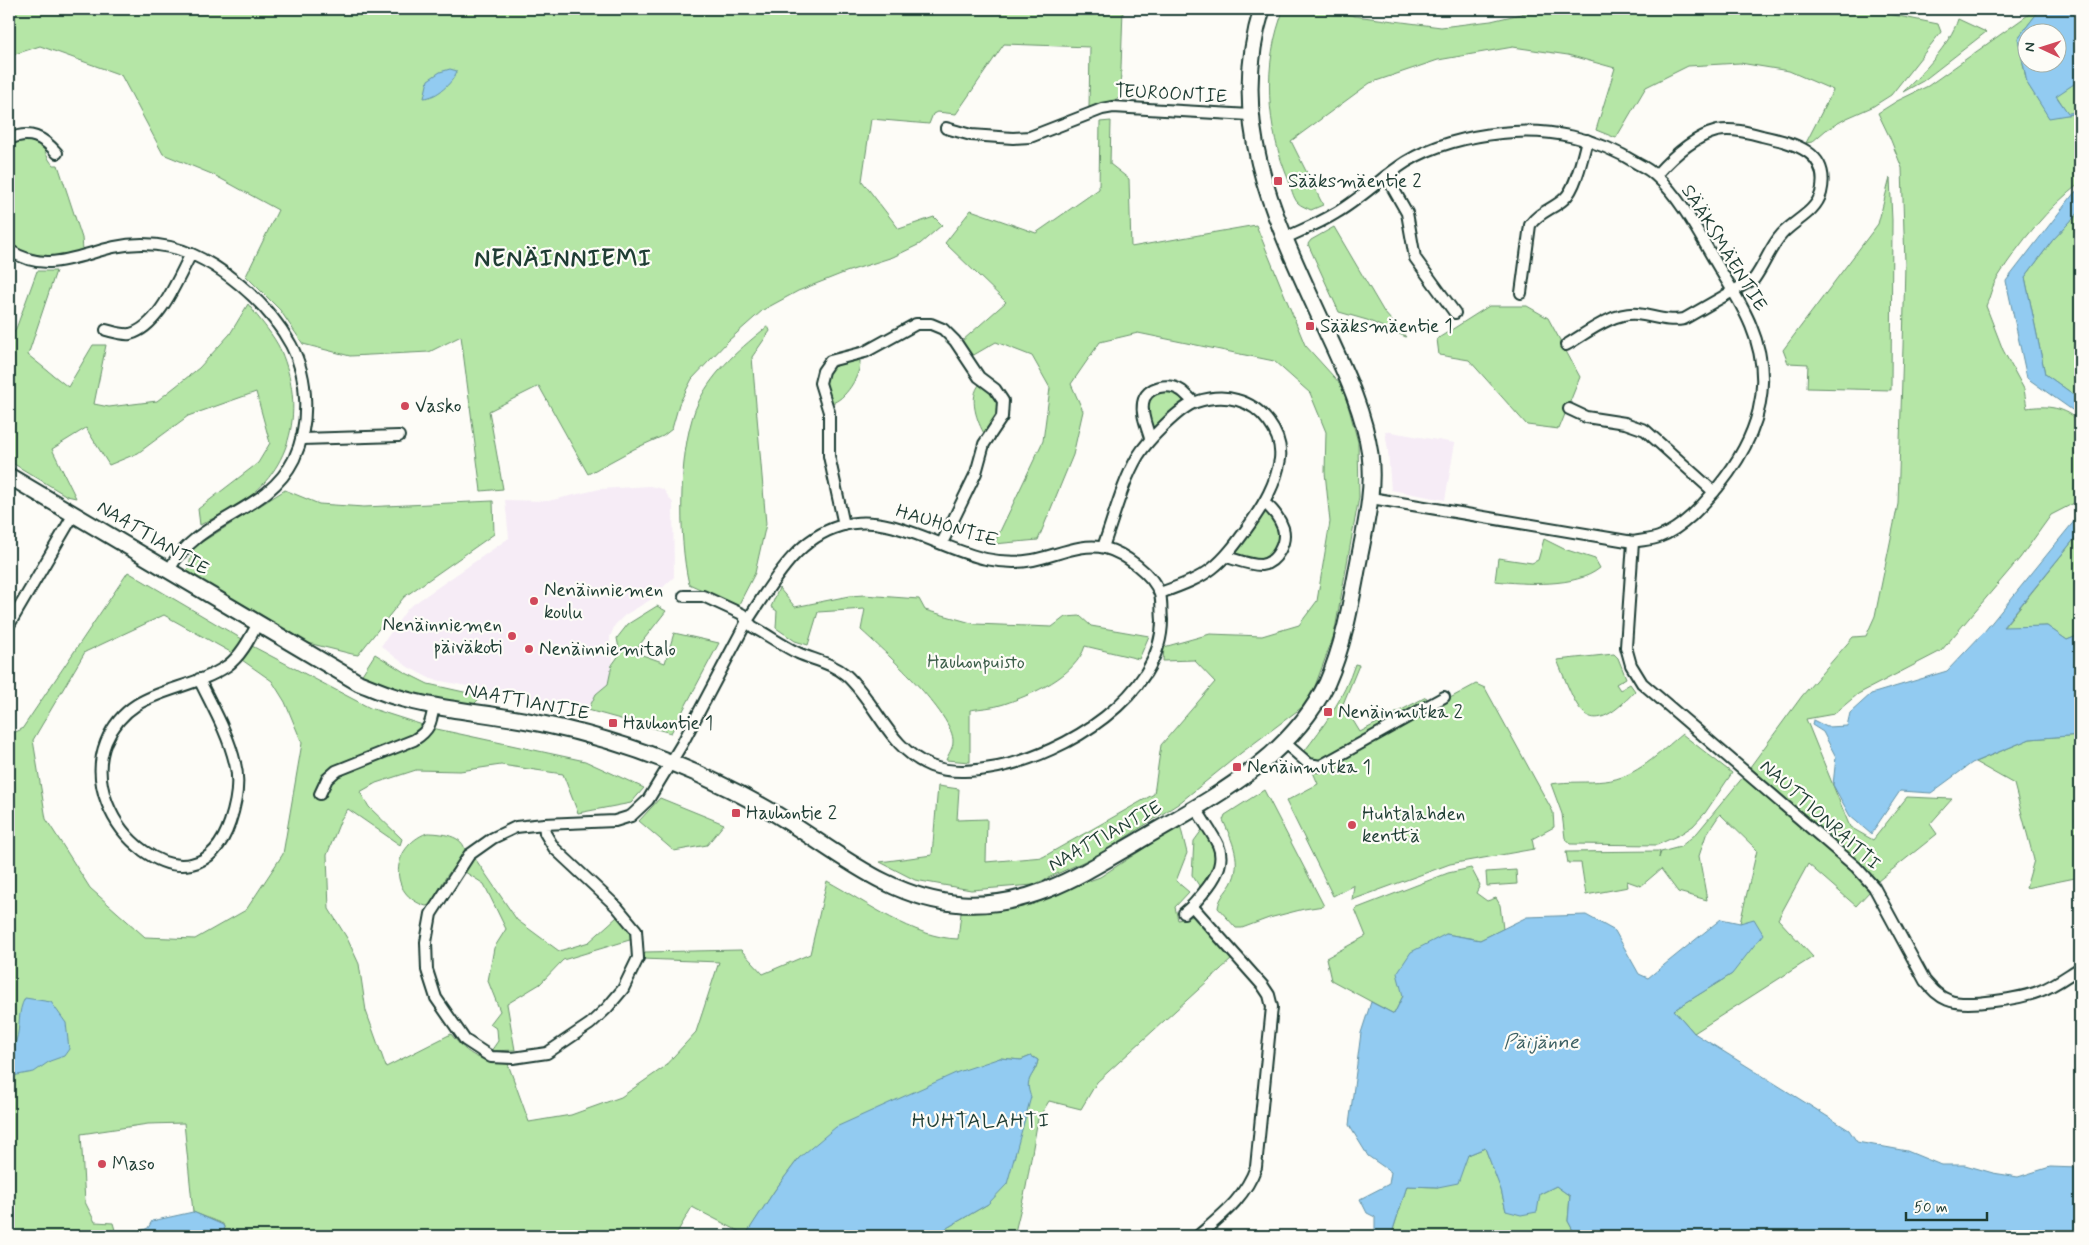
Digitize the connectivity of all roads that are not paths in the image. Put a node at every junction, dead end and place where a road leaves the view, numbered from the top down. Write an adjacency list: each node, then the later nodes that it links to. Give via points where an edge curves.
1 (1262, 9): 2 (street, NAATTIANTIE, via 1250,62)
2 (1250, 115): 3 (street, TEUROONTIE, via 1113,106 1030,137 971,136); 9 (street, NAATTIANTIE, via 1260,168)
3 (946, 128)
4 (9, 139): 6 (street, via 36,136 45,140)
5 (1587, 140): 7 (street, SÄÄKSMÄENTIE, via 1625,155); 8 (street, SÄÄKSMÄENTIE, via 1562,134 1502,132 1438,148 1408,161); 13 (street, via 1565,198 1537,216 1530,225)
6 (57, 153)
7 (1656, 175): 12 (street, SÄÄKSMÄENTIE, via 1685,210); 12 (street, via 1687,146 1725,130 1791,142 1808,150 1818,162 1822,176 1821,194 1812,209 1774,242 1754,279)
8 (1386, 176): 9 (street, SÄÄKSMÄENTIE, via 1336,213); 14 (street, via 1407,213 1414,258)
9 (1285, 238): 24 (street, NAATTIANTIE, via 1362,414 1370,453)
10 (9, 250): 11 (street, via 36,262 58,263 116,247 143,244 170,247)
11 (191, 254): 15 (street, via 158,312 146,325 129,334); 21 (street, via 232,278 272,318 292,346 301,371 305,406)
12 (1733, 292): 16 (street, via 1684,319 1673,321 1624,314); 23 (street, SÄÄKSMÄENTIE, via 1751,325 1761,366 1762,388 1758,418 1745,449)
13 (1521, 293)
14 (1455, 313)
15 (106, 330)
16 (1566, 346)
17 (1194, 402): 20 (street); 20 (street, via 1181,390 1159,386 1150,391 1143,402 1142,414); 25 (street, via 1212,398 1239,400 1256,409 1269,422 1278,439 1280,458)
18 (1569, 409): 23 (street, via 1586,417 1644,430)
19 (399, 436): 21 (street)
20 (1150, 438): 30 (street, via 1130,472)
21 (302, 439): 32 (street, via 281,481 267,494 191,541)
22 (9, 476): 26 (street, NAATTIANTIE)
23 (1714, 492): 28 (street, SÄÄKSMÄENTIE, via 1685,522 1659,537)
24 (1371, 498): 28 (street, SÄÄKSMÄENTIE); 41 (street, NAATTIANTIE, via 1346,627 1329,678 1316,703)
25 (1264, 503): 31 (street); 31 (street, via 1283,529 1282,547 1273,560 1262,565)
26 (74, 514): 32 (street, NAATTIANTIE); 37 (street)
27 (844, 525): 29 (street, HAUHONTIE, via 886,525); 29 (street, via 829,456 829,412 820,383 823,371 830,361 866,352 916,324 931,324 943,329 955,341 979,377 995,389 1003,401 1002,417 984,444 976,473); 35 (street, HAUHONTIE, via 807,542 790,560)
28 (1633, 542): 46 (street, NAUTTIONRAITTI, via 1626,647 1631,665 1642,683 1856,867 1874,887 1925,981 1936,993 1950,1001 2007,999 2040,991)
29 (942, 543): 30 (street, HAUHONTIE, via 985,559 1011,562)
30 (1102, 547): 33 (street, HAUHONTIE, via 1124,555 1143,570)
31 (1226, 557): 33 (street, via 1193,581)
32 (169, 570): 36 (street, NAATTIANTIE)
33 (1160, 593): 35 (street, via 1162,633 1156,653 1144,674 1116,706 1090,729 1041,755 979,770 955,771 920,761 904,749 845,674 798,653)
34 (684, 596): 35 (street, via 703,596 742,614)
35 (747, 621): 42 (street, HAUHONTIE)
36 (258, 623): 38 (street, via 242,650 228,665); 40 (street, NAATTIANTIE, via 359,682 392,696)
37 (9, 625)
38 (199, 679): 38 (street, via 148,697 131,708 116,723 101,762 100,784 109,809 123,831 138,848 159,861 174,865 197,864 210,856 225,836 234,812 236,765 229,742)
39 (1444, 697): 41 (street, via 1320,766 1309,764)
40 (434, 705): 42 (street, NAATTIANTIE, via 559,728); 43 (street, via 426,732 414,740 336,771 326,779)
41 (1284, 743): 44 (street, NAATTIANTIE, via 1243,778)
42 (670, 762): 44 (street, NAATTIANTIE, via 764,807 873,878 931,900 960,904 995,904 1040,893 1080,877); 45 (street, HAUHONTIE, via 648,800 631,816 607,822)
43 (320, 794)
44 (1196, 808): 47 (street, via 1218,846 1220,860 1216,875 1188,909 1263,986 1272,1007 1259,1154 1252,1180 1237,1202)
45 (544, 824): 45 (street, HAUHONTIE, via 516,827 469,855 431,914 426,942 427,970 436,998 465,1040 491,1057 513,1058 547,1053 590,1024 607,1008 623,989 638,958 636,930 617,907 554,848 545,833)
46 (2080, 968)
47 (1198, 1236)

